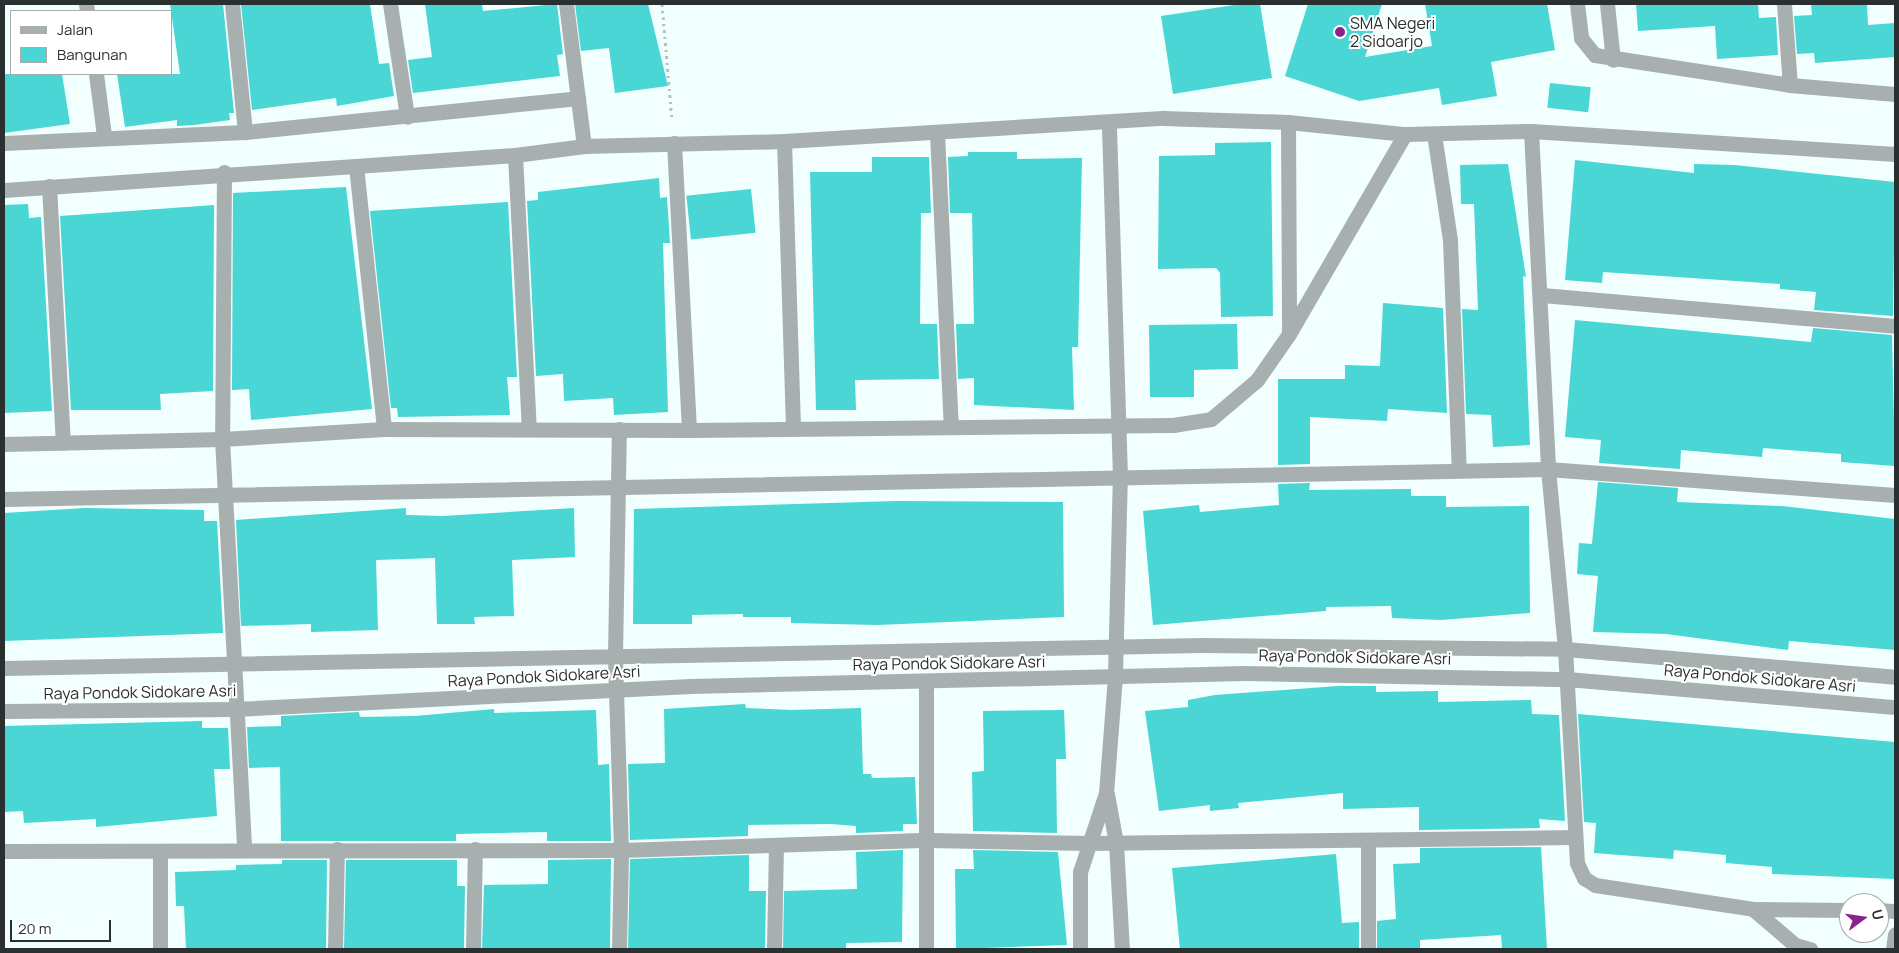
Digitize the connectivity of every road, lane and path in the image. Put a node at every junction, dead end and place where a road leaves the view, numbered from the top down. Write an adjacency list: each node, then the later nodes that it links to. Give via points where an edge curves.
1 (232, 4): 17 (street)
2 (390, 4): 13 (street)
3 (566, 4): 12 (street)
4 (662, 4): 24 (path)
5 (1577, 4): 8 (street, via 1586,49)
6 (1607, 4): 8 (street)
7 (1784, 4): 10 (street)
8 (1613, 60): 10 (street)
9 (96, 75): 21 (street)
10 (1790, 85): 11 (street)
11 (1895, 94)
12 (578, 98): 13 (street); 25 (street)
13 (407, 117): 17 (street)
14 (1288, 122): 15 (street, via 1162,118); 19 (street); 34 (street)
15 (1108, 124): 18 (street); 35 (street)
16 (1531, 131): 20 (street); 26 (street); 32 (street)
17 (245, 132): 21 (street)
18 (936, 133): 22 (street); 36 (street)
19 (1405, 134): 20 (street); 34 (street)
20 (1434, 134): 46 (street, via 1450,240)
21 (104, 136): 23 (street)
22 (784, 141): 24 (street); 38 (street)
23 (4, 143)
24 (674, 143): 25 (street); 41 (street)
25 (584, 146): 27 (street)
26 (1895, 154)
27 (515, 155): 28 (street); 37 (street)
28 (356, 166): 29 (street); 39 (street)
29 (224, 172): 30 (street); 42 (street)
30 (49, 186): 31 (street); 43 (street)
31 (4, 190)
32 (1542, 296): 33 (street); 45 (street)
33 (1895, 326)
34 (1289, 334): 35 (street, via 1257,380 1211,419 1173,425)
35 (1117, 422): 36 (street); 47 (street)
36 (951, 426): 38 (street)
37 (529, 428): 39 (street); 40 (street)
38 (793, 428): 41 (street)
39 (384, 429): 42 (street)
40 (619, 430): 41 (street); 48 (street)
41 (690, 430)
42 (222, 439): 43 (street); 49 (street)
43 (63, 442): 44 (street)
44 (4, 444)
45 (1548, 468): 46 (street); 50 (street); 53 (street)
46 (1458, 470): 47 (street)
47 (1120, 477): 48 (street); 52 (street)
48 (616, 487): 49 (street); 54 (street)
49 (226, 494): 51 (street); 55 (street)
50 (1895, 495)
51 (4, 499)
52 (1116, 646): 53 (street, Raya Pondok Sidokare Asri); 54 (street, Raya Pondok Sidokare Asri); 57 (street)
53 (1565, 648): 58 (street, Raya Pondok Sidokare Asri); 59 (street)
54 (614, 655): 55 (street, Raya Pondok Sidokare Asri); 61 (street)
55 (234, 664): 56 (street, Raya Pondok Sidokare Asri); 63 (street)
56 (4, 668)
57 (1115, 676): 59 (street, Raya Pondok Sidokare Asri, via 1246,673); 60 (street, Raya Pondok Sidokare Asri); 65 (street)
58 (1895, 677)
59 (1567, 679): 62 (street, Raya Pondok Sidokare Asri); 66 (street)
60 (926, 682): 61 (street, Raya Pondok Sidokare Asri); 67 (street)
61 (616, 690): 63 (street, Raya Pondok Sidokare Asri); 75 (street)
62 (1895, 707)
63 (234, 709): 64 (street, Raya Pondok Sidokare Asri); 72 (street)
64 (4, 711)
65 (1106, 793): 69 (street); 70 (street)
66 (1574, 837): 68 (street); 78 (street, via 1577,863 1584,878 1595,885)
67 (929, 840): 70 (street); 71 (street); 86 (street)
68 (1368, 840): 69 (street); 89 (street)
69 (1116, 843): 70 (street); 88 (street)
70 (1090, 844): 87 (street, via 1080,872)
71 (776, 845): 75 (street); 85 (street)
72 (244, 848): 73 (street); 77 (street)
73 (337, 849): 74 (street); 82 (street)
74 (475, 849): 75 (street); 83 (street)
75 (621, 850): 84 (street)
76 (4, 851): 77 (street)
77 (160, 853): 81 (street)
78 (1752, 909): 79 (street); 90 (street, via 1794,945)
79 (1839, 910)
80 (1895, 934): 91 (street)
81 (160, 949)
82 (335, 949)
83 (473, 949)
84 (619, 949)
85 (774, 949)
86 (926, 949)
87 (1080, 949)
88 (1122, 949)
89 (1368, 949)
90 (1810, 949)
91 (1893, 949)

